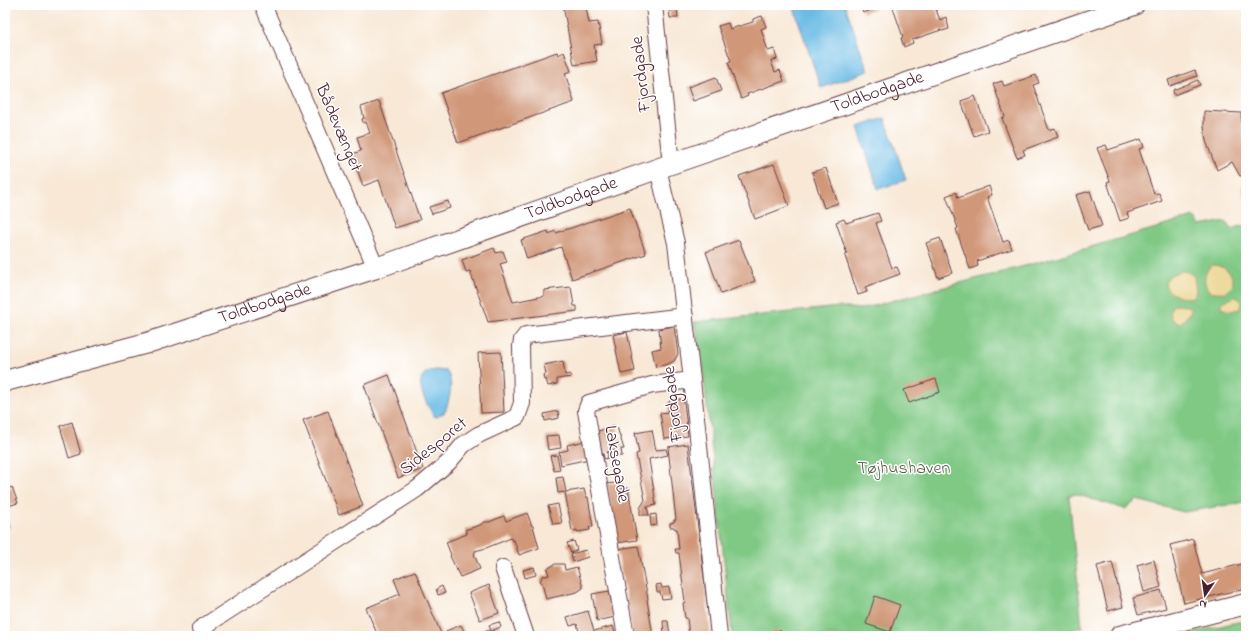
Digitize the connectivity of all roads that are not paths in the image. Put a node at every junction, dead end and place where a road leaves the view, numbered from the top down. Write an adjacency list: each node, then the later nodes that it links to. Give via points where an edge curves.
1 (263, 5): 5 (street, Bådevænget)
2 (654, 5): 4 (street, Fjordgade)
3 (1134, 5): 4 (street, Toldbodgade)
4 (665, 166): 5 (street, Toldbodgade); 6 (street, Fjordgade)
5 (376, 268): 8 (street, Toldbodgade, via 147,343)
6 (685, 316): 7 (street, Fjordgade); 11 (street, Sidesporet, via 526,335 521,346 522,403 517,417 478,435 416,489 200,629)
7 (692, 380): 13 (street, Laksegade, via 652,384 589,403 586,411); 14 (street, Fjordgade)
8 (5, 381)
9 (503, 568): 12 (street)
10 (1246, 604): 15 (street)
11 (202, 636)
12 (526, 636)
13 (626, 636)
14 (719, 636)
15 (1120, 636)

